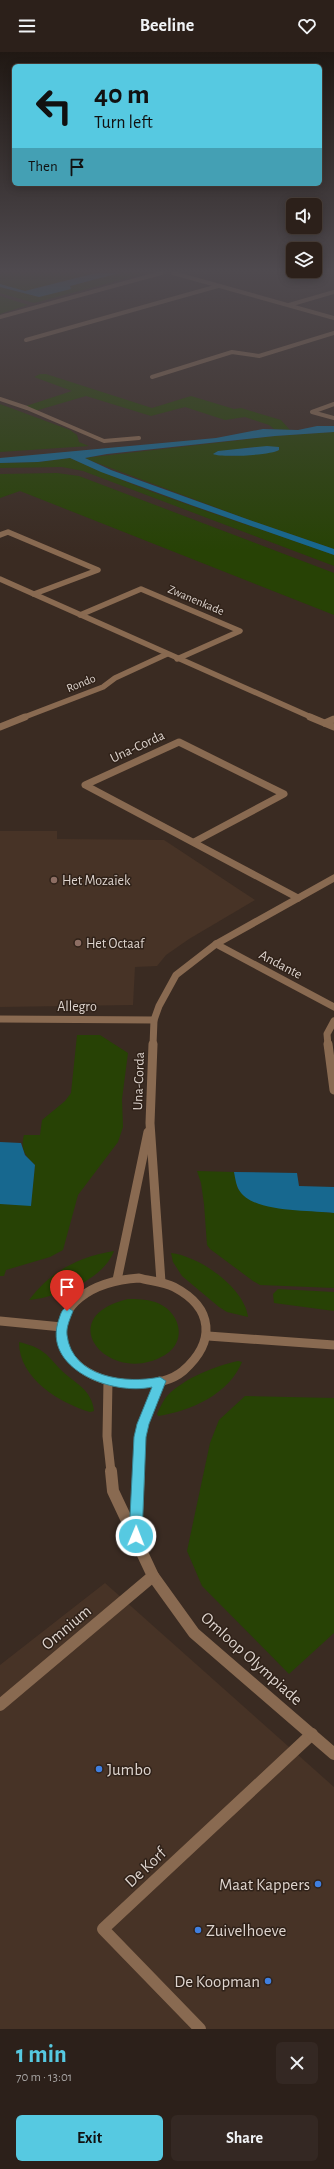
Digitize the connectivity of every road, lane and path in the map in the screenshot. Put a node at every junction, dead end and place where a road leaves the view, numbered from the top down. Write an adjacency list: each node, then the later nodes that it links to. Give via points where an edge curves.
1 (190, 365): 2 (street)
2 (152, 377)
3 (0, 399): 6 (street, via 104,441)
4 (334, 404): 5 (street, via 312,412)
5 (334, 418)
6 (139, 438)
7 (0, 535): 9 (street, via 8,532 98,570)
8 (0, 579): 9 (street)
9 (34, 594): 10 (street)
10 (80, 615): 11 (street); 12 (street, Zwanenkade, via 141,590 240,631)
11 (167, 654): 12 (street); 15 (street, Rondo, via 115,678 103,687 56,703)
12 (177, 659): 14 (street)
13 (334, 719): 14 (street)
14 (325, 723): 16 (street)
15 (0, 727)
16 (334, 727)
17 (194, 842): 17 (street, Una-Corda, via 284,794 179,742 85,785); 19 (street, Una-Corda)
18 (334, 878): 19 (street, Una-Corda)
19 (298, 898): 20 (street, Una-Corda)
20 (216, 944): 21 (street, Andante); 23 (street, Una-Corda, via 176,975)
21 (334, 1007)
22 (0, 1019): 23 (street, Allegro)
23 (154, 1020): 26 (street, Una-Corda)
24 (334, 1021): 25 (street, via 328,1034)
25 (334, 1090)
26 (150, 1123): 27 (street, Una-Corda); 28 (street, Una-Corda)
27 (117, 1280): 28 (street, via 140,1278); 30 (street, via 97,1286 79,1297 67,1311)
28 (161, 1282): 31 (street, via 182,1290 197,1303 206,1319)
29 (0, 1321): 30 (street)
30 (62, 1327): 33 (street, via 63,1344 72,1360 87,1372)
31 (208, 1336): 32 (street); 34 (street, via 200,1355 193,1363 173,1377)
32 (334, 1345)
33 (108, 1381): 34 (street, via 134,1385); 35 (street, Omloop Olympiade, via 107,1436 113,1491)
34 (160, 1381): 35 (street, Omloop Olympiade, via 140,1437)
35 (136, 1536): 36 (street, Omloop Olympiade)
36 (153, 1576): 37 (street, Omnium); 38 (street, Omloop Olympiade, via 194,1632)
37 (0, 1705)
38 (312, 1734): 39 (street, Omloop Olympiade); 40 (street, De Korf, via 103,1929)
39 (334, 1754)
40 (200, 2029)

